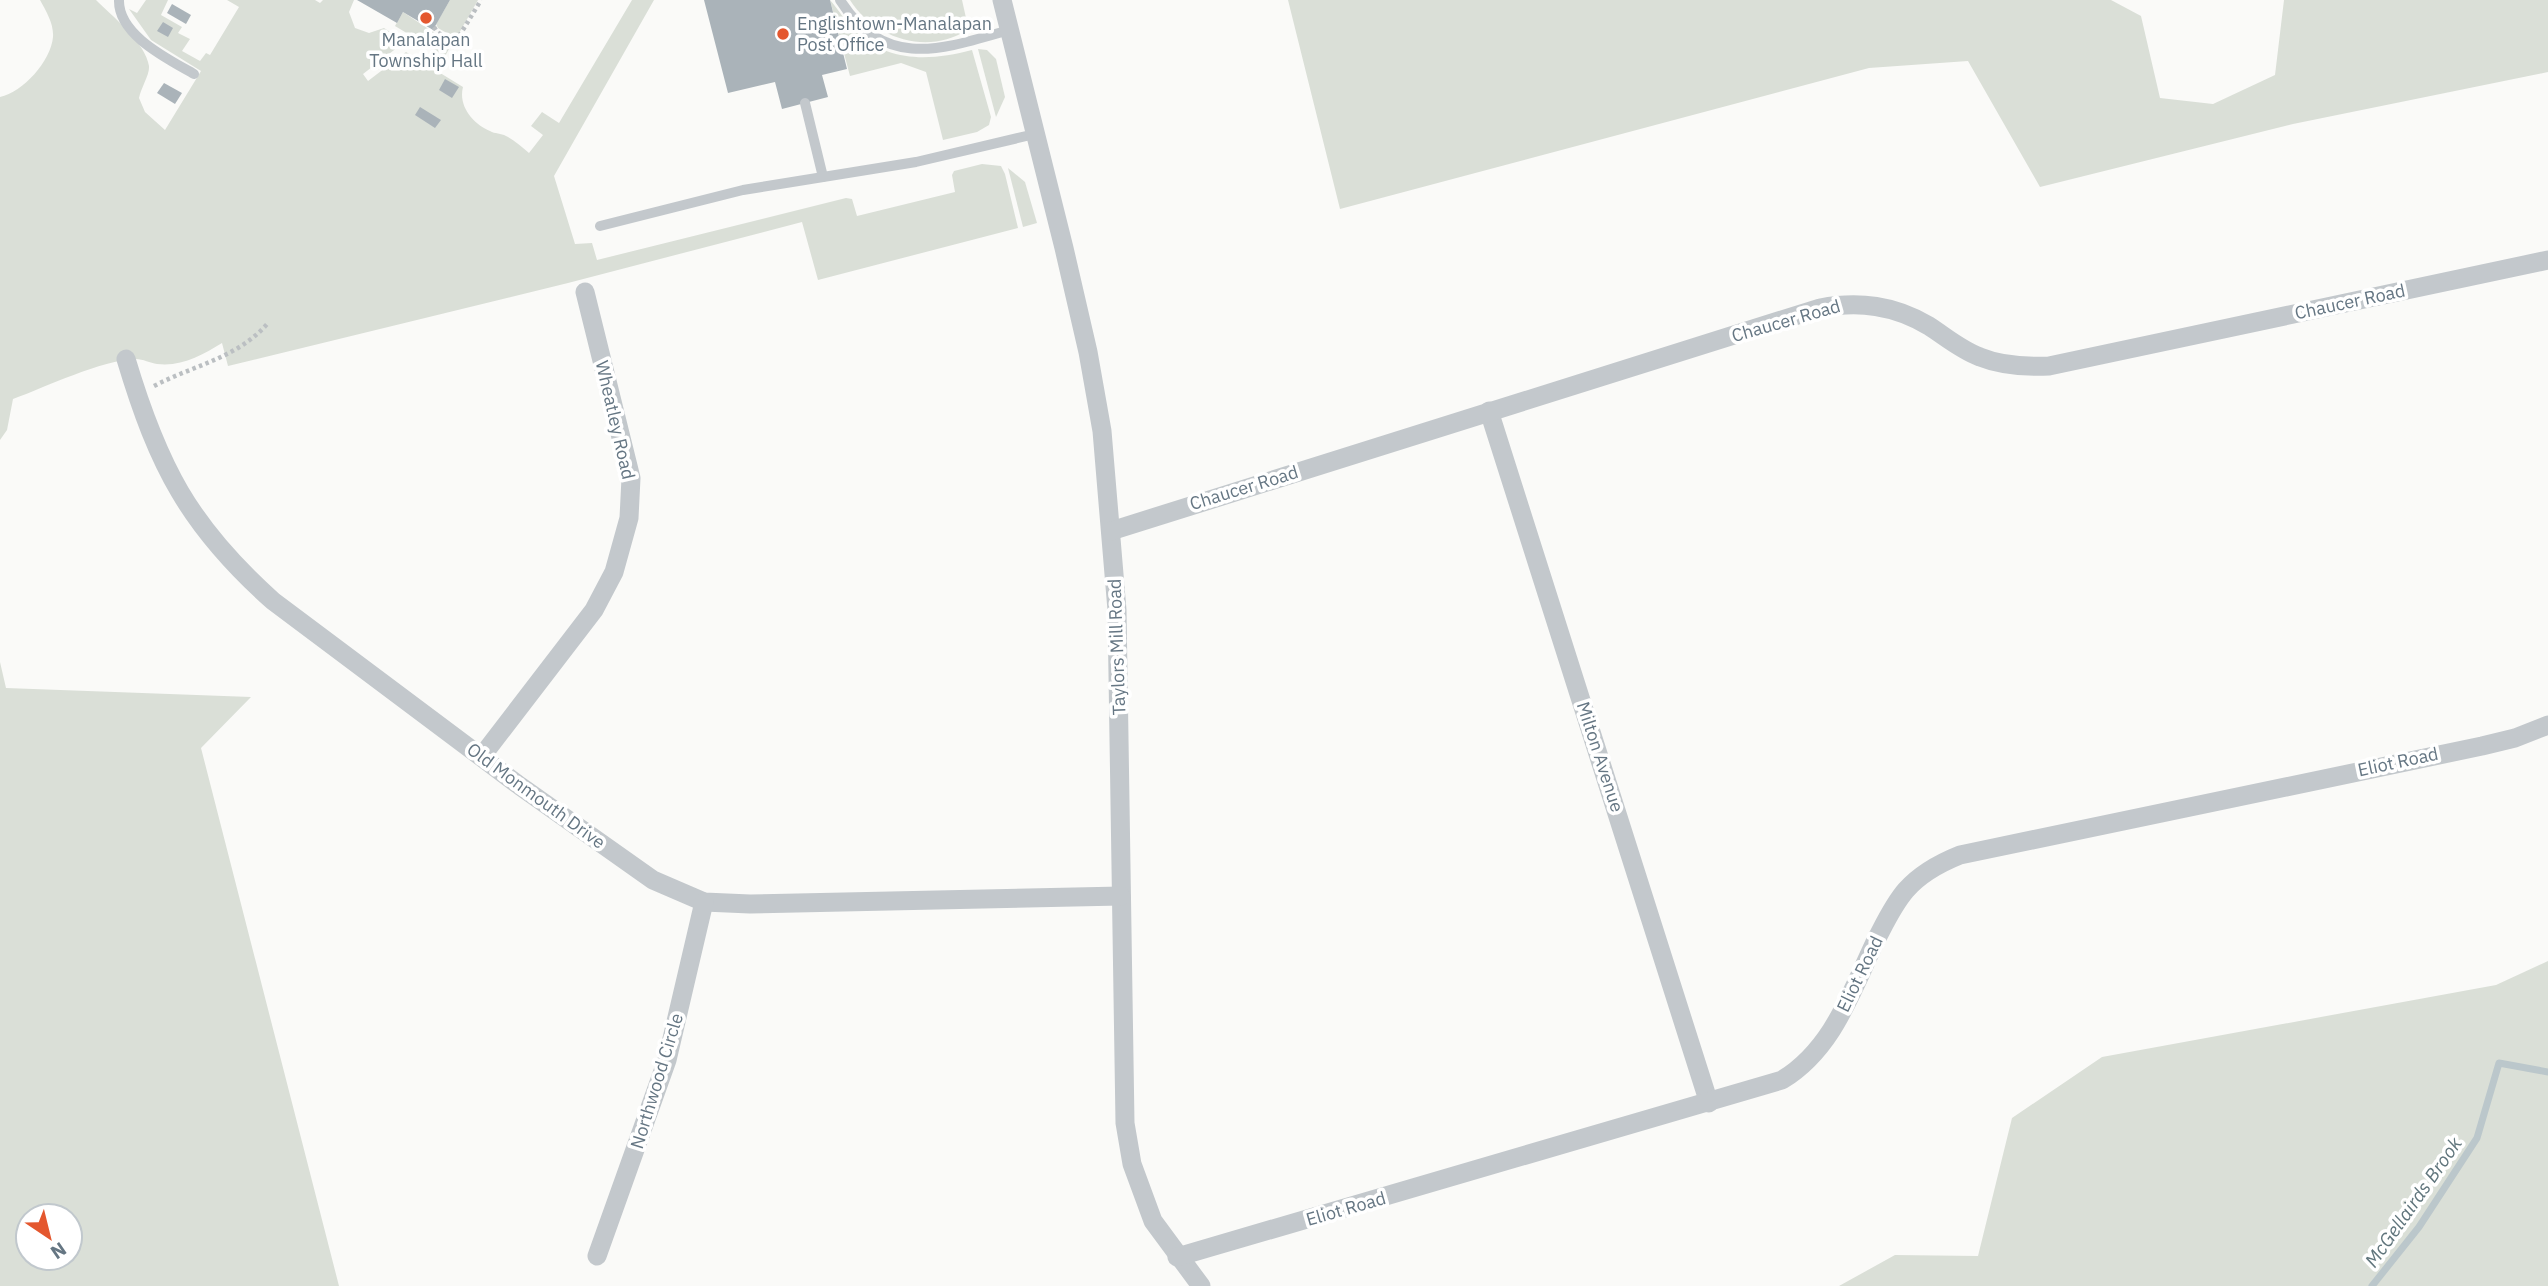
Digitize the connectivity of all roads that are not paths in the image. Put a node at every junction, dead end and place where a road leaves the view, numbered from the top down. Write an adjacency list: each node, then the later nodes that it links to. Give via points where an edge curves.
1 (118, 0): 5 (lane, via 123,17 144,43)
2 (841, 0): 4 (lane, via 870,33 915,50 946,48)
3 (1002, 0): 4 (street, Taylors Mill Road)
4 (1009, 30): 7 (street, Taylors Mill Road)
5 (194, 74)
6 (804, 103): 8 (lane)
7 (1035, 134): 8 (lane, via 916,162); 14 (street, Taylors Mill Road, via 1088,352 1102,431)
8 (823, 177): 9 (lane, via 727,193)
9 (600, 226)
10 (2548, 260): 13 (street, Chaucer Road, via 2049,366 2014,366 1980,357 1904,314 1875,305 1845,303)
11 (585, 292): 16 (street, Wheatley Road, via 631,478 629,518 614,572 594,610)
12 (126, 359): 16 (street, Old Monmouth Drive, via 168,474 223,553 273,601)
13 (1489, 411): 14 (street, Chaucer Road); 19 (street, Milton Avenue)
14 (1111, 531): 17 (street, Taylors Mill Road, via 1117,610)
15 (2548, 725): 19 (street, Eliot Road, via 2482,746 1946,861 1907,889 1890,912 1833,1030 1810,1059 1782,1080)
16 (482, 756): 18 (street, Old Monmouth Drive, via 653,880)
17 (1121, 896): 18 (street, Old Monmouth Drive); 21 (street, Taylors Mill Road, via 1128,1144 1153,1221)
18 (704, 902): 20 (street, Northwood Circle, via 667,1060)
19 (1709, 1102): 21 (street, Eliot Road)
20 (597, 1256)
21 (1177, 1256): 22 (street, Taylors Mill Road)
22 (1200, 1286)

